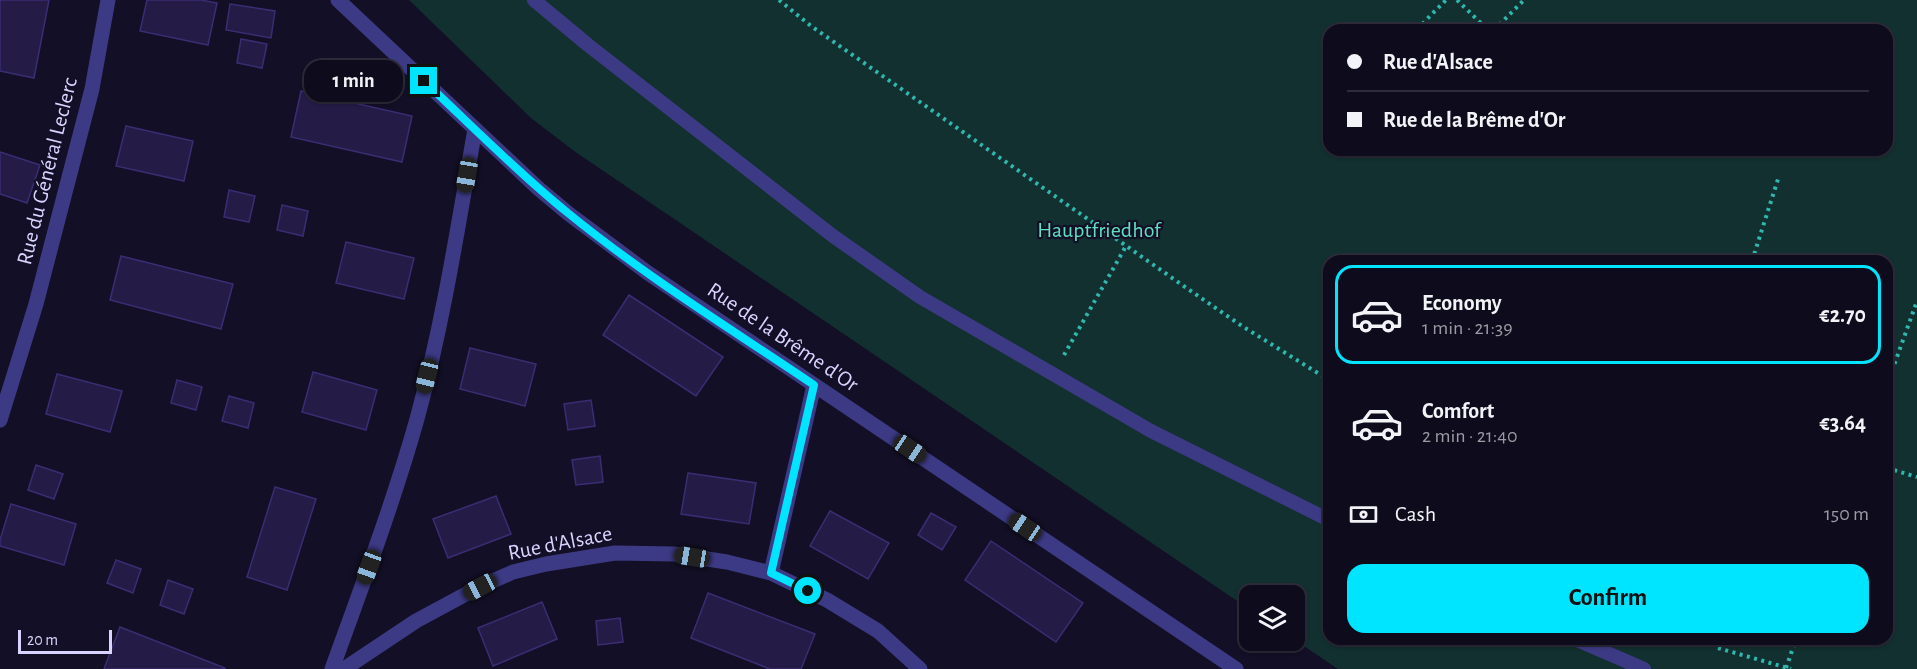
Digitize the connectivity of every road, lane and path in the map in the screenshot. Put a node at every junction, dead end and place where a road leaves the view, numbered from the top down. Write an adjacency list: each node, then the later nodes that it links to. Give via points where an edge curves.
1 (108, 0): 20 (street, Rue du Général Leclerc, via 92,89 36,304)
2 (338, 0): 11 (street, Rue de la Brême d'Or)
3 (534, 0): 17 (lane, via 833,236 920,297)
4 (779, 0): 13 (path)
5 (1446, 0): 8 (path)
6 (1457, 0): 9 (path)
7 (1524, 0): 10 (path)
8 (1423, 24)
9 (1482, 24)
10 (1500, 24)
11 (476, 129): 19 (street, Rue de la Brême d'Or, via 569,214 648,273); 29 (street, via 443,311 417,419 384,526)
12 (1779, 176): 14 (path)
13 (1126, 246): 17 (path); 18 (path)
14 (1754, 255)
15 (1917, 301): 16 (path)
16 (1893, 368)
17 (1053, 374): 23 (lane, via 1151,431)
18 (1323, 376)
19 (814, 385): 24 (street); 32 (street, Rue de la Brême d'Or)
20 (0, 420)
21 (1893, 470): 22 (path)
22 (1917, 477)
23 (1323, 517)
24 (771, 573): 30 (street, Rue d'Alsace, via 674,554 615,554 546,564 513,572 480,587 416,621); 31 (street, Rue d'Alsace, via 878,631)
25 (1589, 645): 33 (lane)
26 (1795, 645): 28 (path)
27 (1718, 648): 28 (path)
28 (1789, 668)
29 (332, 669)
30 (344, 669)
31 (920, 669)
32 (1236, 669)
33 (1644, 669)

